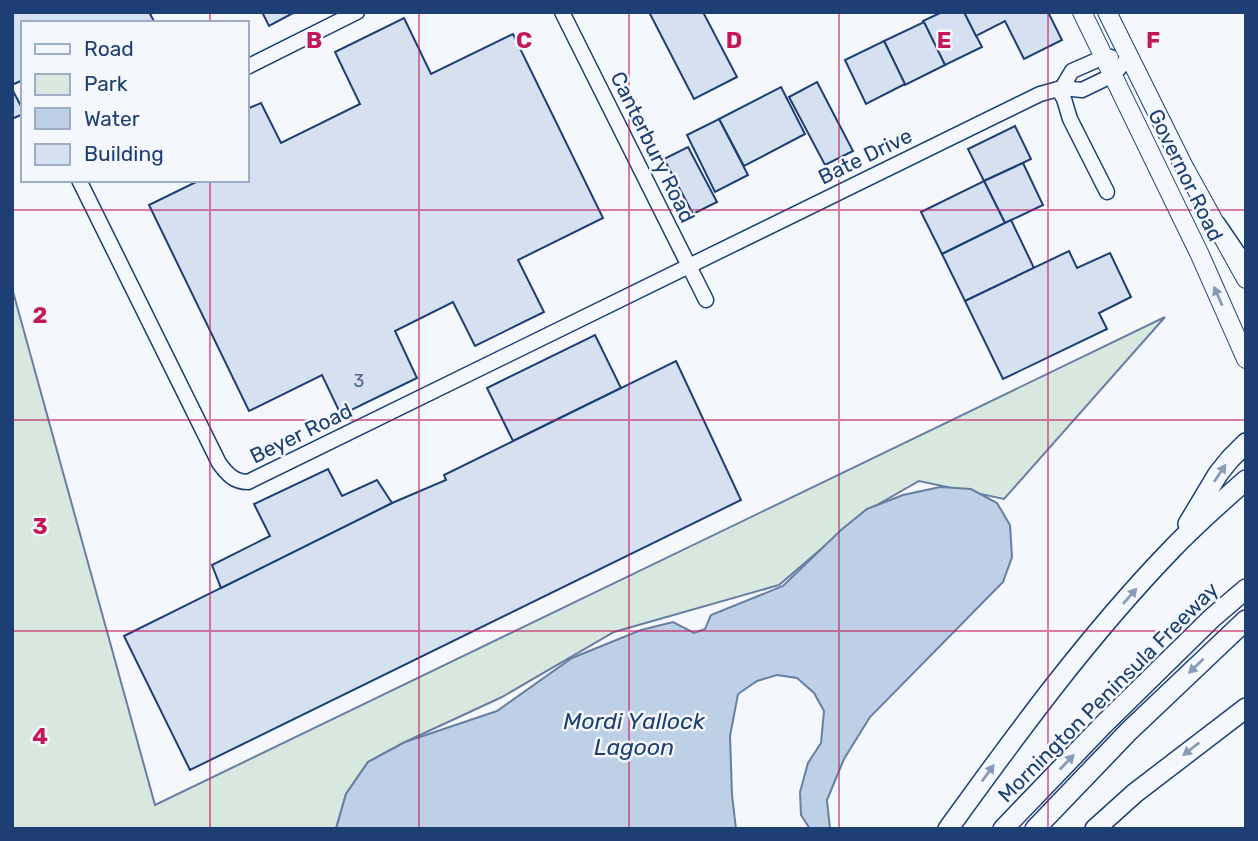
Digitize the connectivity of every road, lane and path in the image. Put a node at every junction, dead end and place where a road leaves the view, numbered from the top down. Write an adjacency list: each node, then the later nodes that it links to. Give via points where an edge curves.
1 (357, 12): 7 (street)
2 (562, 12): 13 (street, Canterbury Road)
3 (1082, 12): 5 (main road, Governor Road)
4 (1107, 12): 6 (main road, Governor Road)
5 (1104, 57): 6 (street, Bate Drive); 8 (main road, Governor Road); 9 (street, Bate Drive, via 1072,71)
6 (1129, 57): 8 (street, Bate Drive); 12 (main road, Governor Road)
7 (248, 66)
8 (1113, 75): 9 (street, Bate Drive, via 1082,90); 17 (main road, Governor Road, one-way to 8)
9 (1060, 88): 11 (street, via 1070,120); 13 (street, Bate Drive)
10 (80, 182): 13 (street, Beyer Road, via 219,463 239,482 256,480)
11 (1107, 192)
12 (1216, 225): 14 (highway); 15 (main road, Governor Road)
13 (688, 265): 16 (street, Canterbury Road)
14 (1246, 269)
15 (1246, 279)
16 (706, 300)
17 (1246, 359)
18 (1246, 443): 20 (highway, one-way to 18, via 1218,474)
19 (1246, 480): 20 (highway)
20 (1173, 548): 24 (highway, one-way to 20, via 1040,704)
21 (1246, 589): 25 (highway, Mornington Peninsula Freeway, one-way to 21, via 1103,725)
22 (1246, 620): 26 (highway, Mornington Peninsula Freeway, one-way to 26)
23 (1246, 708): 27 (highway, one-way to 27)
24 (948, 829)
25 (1003, 829)
26 (1035, 829)
27 (1095, 829)

